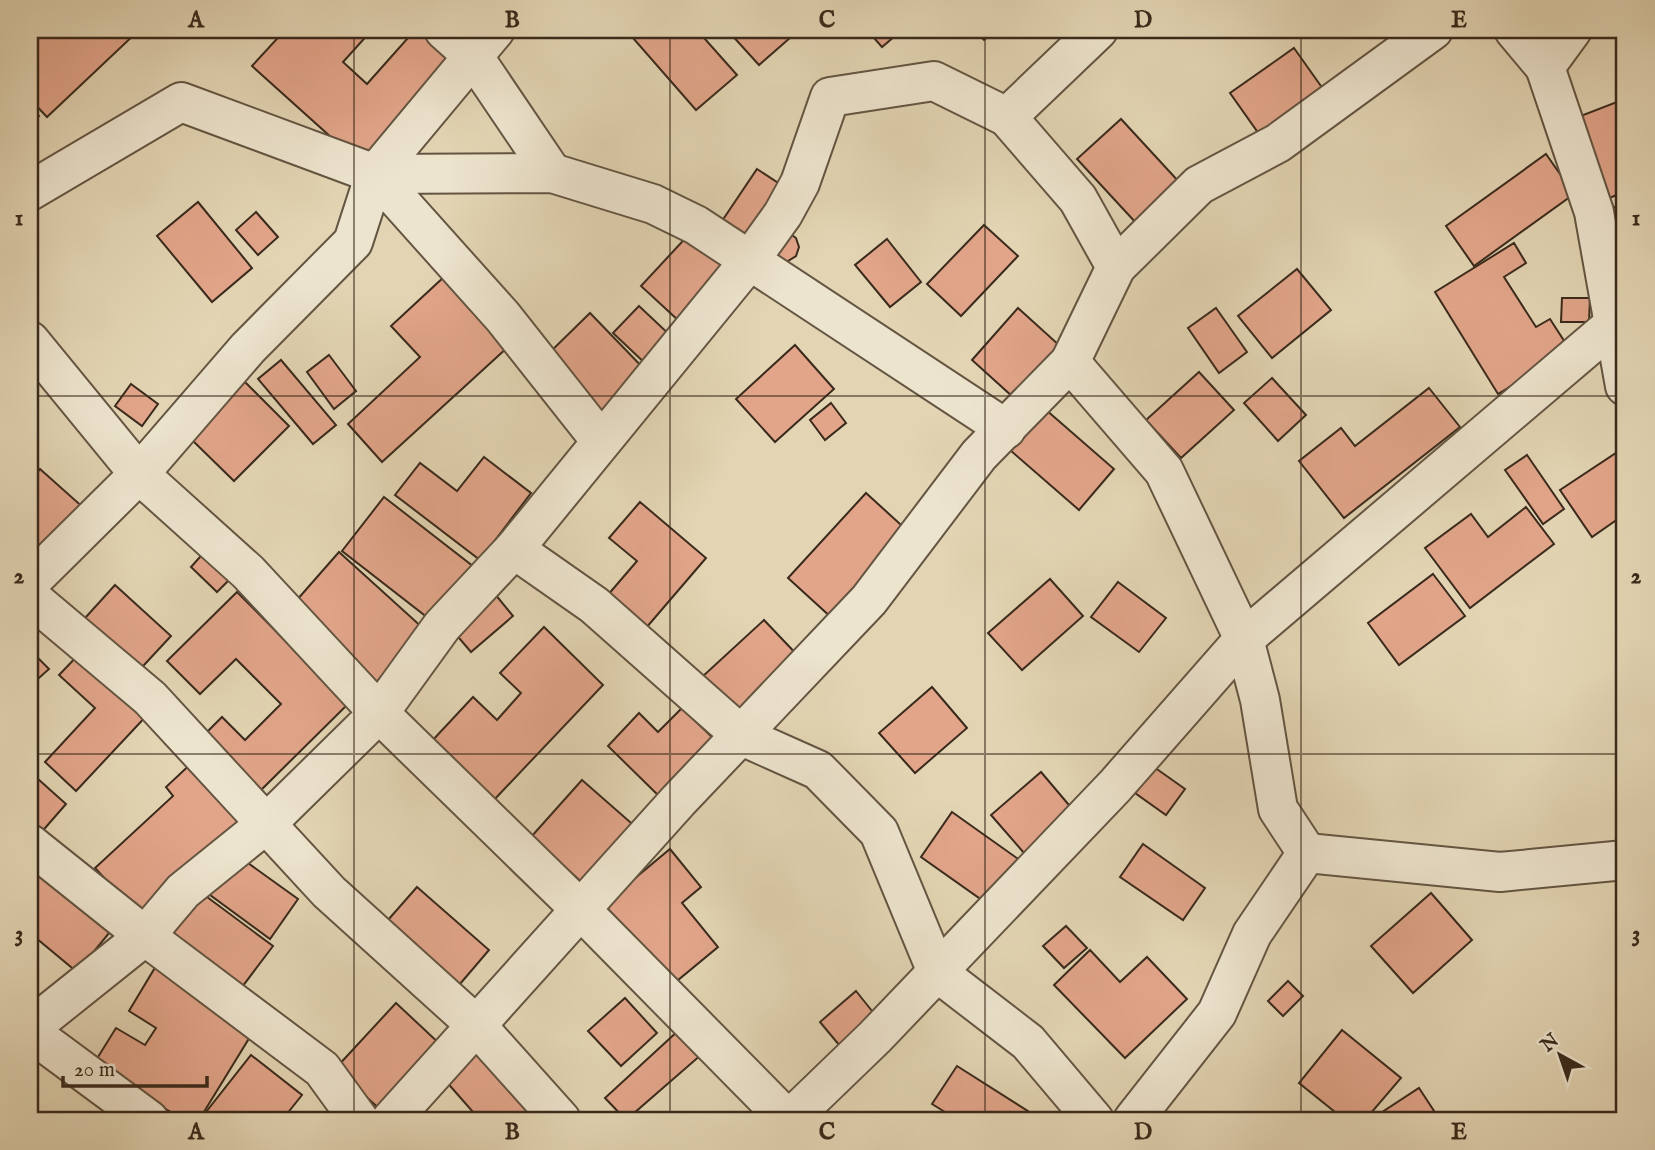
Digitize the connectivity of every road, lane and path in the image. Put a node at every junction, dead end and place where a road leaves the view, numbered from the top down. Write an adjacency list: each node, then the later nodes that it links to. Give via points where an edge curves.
1 (444, 30): 6 (street)
2 (1098, 30): 8 (street)
3 (1433, 30): 13 (street, via 1278,143 1199,185)
4 (1514, 30): 7 (street)
5 (1572, 30): 7 (street)
6 (484, 43): 9 (street); 10 (street)
7 (1545, 67): 14 (street, via 1594,212)
8 (1007, 117): 12 (street, via 934,80 830,97 800,183); 13 (street, via 1078,198)
9 (552, 173): 10 (street); 12 (street, via 653,204)
10 (375, 174): 11 (street, via 181,102); 19 (street, via 503,317); 20 (street, via 353,242 248,348)
11 (30, 191)
12 (750, 260): 18 (street); 19 (street)
13 (1116, 267): 16 (street)
14 (1613, 325): 17 (street); 24 (street)
15 (30, 341): 20 (street)
16 (1070, 362): 18 (street); 24 (street, via 1164,471)
17 (1625, 386)
18 (1006, 429): 26 (street, via 979,455 869,600)
19 (601, 441): 21 (street)
20 (139, 474): 22 (street); 25 (street, via 248,572)
21 (514, 549): 25 (street, via 442,626); 26 (street, via 594,605)
22 (30, 582)
23 (30, 597): 27 (street, via 150,698)
24 (1244, 639): 29 (street, via 1260,700 1278,810); 33 (street, via 1115,786)
25 (379, 713): 27 (street); 31 (street)
26 (742, 736): 31 (street); 33 (street, via 818,770 879,832)
27 (266, 824): 32 (street, via 183,891); 34 (street, via 329,892)
28 (30, 844): 32 (street)
29 (1307, 853): 30 (street, via 1500,872); 42 (street, via 1252,934 1217,1013)
30 (1625, 860)
31 (581, 910): 34 (street); 40 (street)
32 (145, 936): 35 (street); 37 (street, via 322,1069)
33 (937, 972): 40 (street); 41 (street, via 1028,1042)
34 (475, 1024): 38 (street); 39 (street)
35 (30, 1030): 36 (street)
36 (149, 1120)
37 (359, 1120)
38 (391, 1120)
39 (561, 1120)
40 (789, 1120)
41 (1094, 1120)
42 (1133, 1120)

